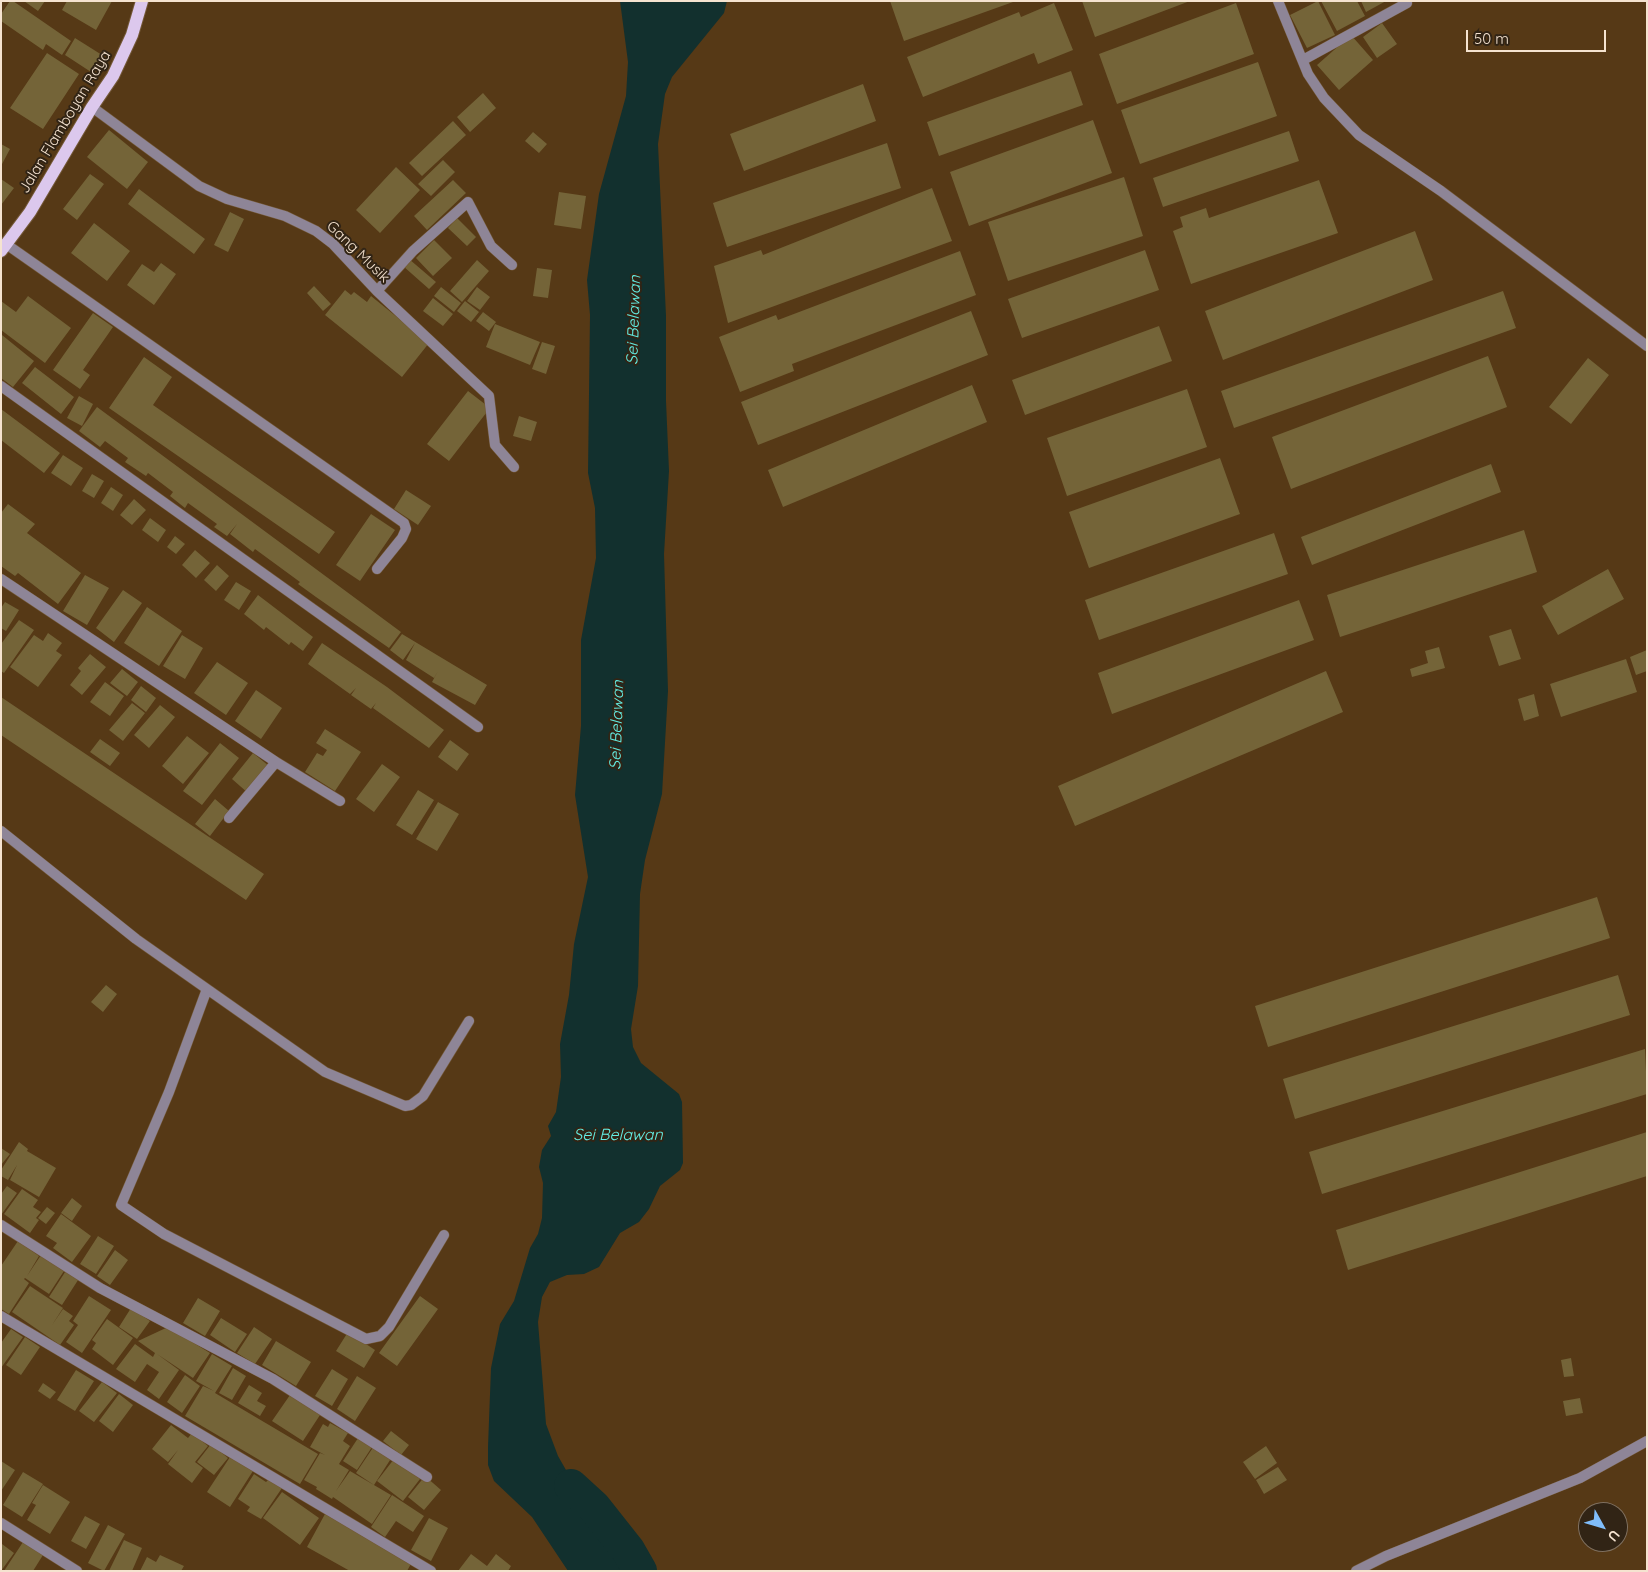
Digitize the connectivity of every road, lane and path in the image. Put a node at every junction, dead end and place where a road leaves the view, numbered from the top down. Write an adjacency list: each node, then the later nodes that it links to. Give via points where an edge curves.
1 (142, 1): 5 (main road, Jalan Flamboyan Raya, via 125,54)
2 (1278, 1): 4 (street)
3 (1407, 3): 4 (street)
4 (1303, 60): 9 (street, via 1324,98 1359,135 1441,191)
5 (92, 108): 6 (main road, Jalan Flamboyan Raya, via 30,212); 8 (street, Gang Musik, via 199,186 227,199 285,216 316,231 333,244)
6 (4, 248): 12 (street, via 404,523 406,529 402,538)
7 (512, 265): 8 (street, via 492,246 468,202 412,251)
8 (377, 291): 11 (street, Gang Musik, via 489,396 495,445)
9 (1647, 346)
10 (1, 386): 14 (street)
11 (514, 468)
12 (377, 569)
13 (1, 579): 15 (street)
14 (478, 726)
15 (276, 762): 16 (street); 17 (street)
16 (340, 800)
17 (229, 818)
18 (1, 831): 19 (street, via 136,939)
19 (207, 989): 20 (street, via 325,1072 405,1106 423,1096); 22 (street, via 169,1092 121,1205 164,1234 366,1339 380,1336 389,1327)
20 (469, 1021)
21 (1, 1225): 25 (street, via 100,1288 272,1379)
22 (444, 1235)
23 (1, 1316): 28 (street)
24 (1647, 1441): 29 (street, via 1580,1478)
25 (427, 1477)
26 (1, 1523): 27 (street)
27 (77, 1571)
28 (431, 1571)
29 (1356, 1571)

